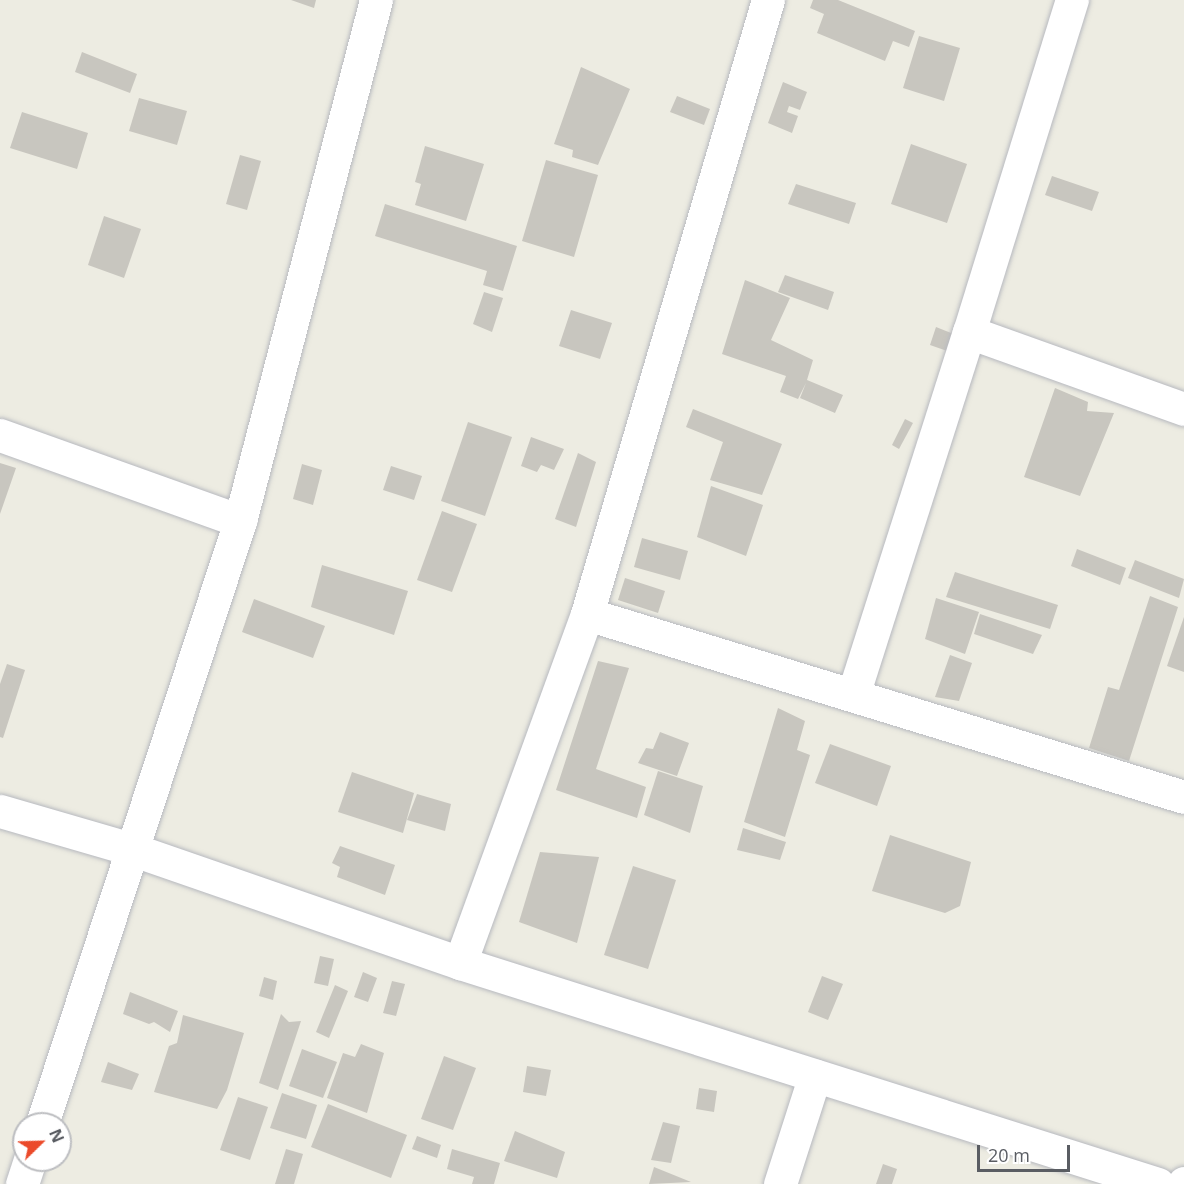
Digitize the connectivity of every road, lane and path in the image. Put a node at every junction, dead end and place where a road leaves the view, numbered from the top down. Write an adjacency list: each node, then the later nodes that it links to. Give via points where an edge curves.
1 (376, 0): 7 (street)
2 (768, 0): 8 (street)
3 (1072, 0): 4 (street)
4 (969, 332): 5 (street); 9 (street)
5 (1184, 409)
6 (0, 435): 7 (street)
7 (240, 521): 12 (street)
8 (588, 614): 9 (street); 13 (street)
9 (853, 695): 10 (street)
10 (1184, 798)
11 (0, 811): 12 (street)
12 (134, 850): 13 (street); 15 (street)
13 (460, 963): 14 (street)
14 (815, 1075): 16 (street); 17 (street)
15 (46, 1112)
16 (780, 1184)
17 (1158, 1184)

